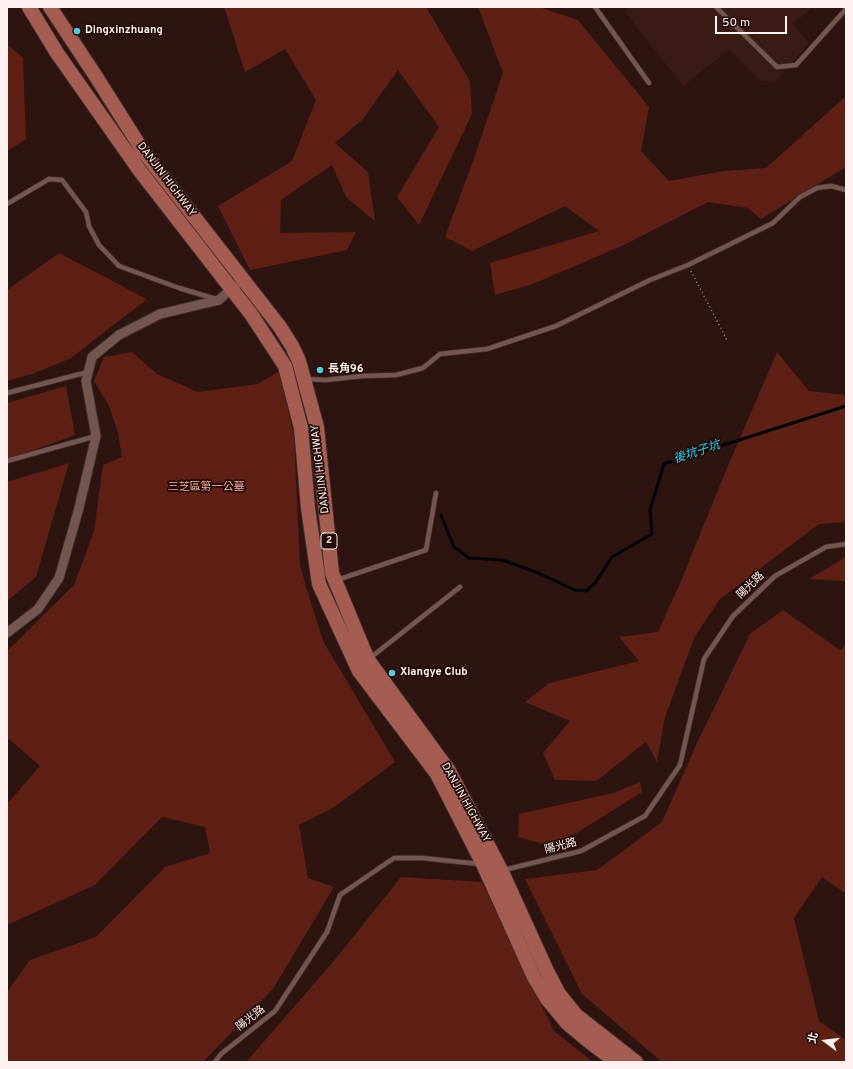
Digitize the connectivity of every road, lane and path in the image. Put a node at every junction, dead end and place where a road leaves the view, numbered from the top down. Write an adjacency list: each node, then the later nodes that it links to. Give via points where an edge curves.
1 (29, 7): 11 (main road, DANJIN HIGHWAY / 2, via 57,53 140,171)
2 (50, 7): 10 (main road, DANJIN HIGHWAY / 2, via 143,151)
3 (595, 7): 6 (lane)
4 (716, 7): 5 (lane, via 777,66 796,65)
5 (846, 9)
6 (649, 83)
7 (846, 190): 9 (lane, via 831,186 817,188 800,197 773,223)
8 (7, 204): 12 (lane, via 49,179 62,180 86,212 89,226 100,245 119,266)
9 (688, 265): 13 (path); 15 (lane, via 650,280 556,326 488,349 440,354 423,368 396,375)
10 (244, 283): 11 (street); 15 (main road, DANJIN HIGHWAY / 2, via 292,346)
11 (231, 288): 12 (street); 21 (main road, DANJIN HIGHWAY / 2, via 285,366 301,428)
12 (219, 300): 14 (street, via 160,314 119,335 92,357)
13 (728, 342)
14 (88, 372): 16 (lane); 17 (street, via 86,381)
15 (304, 379): 20 (main road, DANJIN HIGHWAY / 2, via 317,427)
16 (7, 393)
17 (96, 436): 18 (lane); 25 (street, via 80,508 59,578 38,609)
18 (7, 462)
19 (436, 493): 23 (lane, via 426,550)
20 (328, 531): 21 (main road); 23 (main road, DANJIN HIGHWAY / 2)
21 (312, 533): 27 (main road, DANJIN HIGHWAY / 2, via 319,584 359,671 437,774)
22 (846, 544): 27 (lane, 陽光路, via 826,547 775,576 733,616 704,659 680,765 645,816 581,851)
23 (335, 580): 26 (main road, DANJIN HIGHWAY / 2)
24 (460, 588): 26 (lane)
25 (7, 633)
26 (368, 660): 27 (main road, DANJIN HIGHWAY / 2, via 449,771)
27 (492, 867): 28 (lane, 陽光路, via 422,858 394,858 340,895 327,932 275,1011 221,1054); 29 (main road, DANJIN HIGHWAY / 2, via 534,977 547,999 567,1023); 30 (main road, DANJIN HIGHWAY / 2, via 559,994 576,1015)
28 (215, 1062)
29 (616, 1062)
30 (636, 1062)

